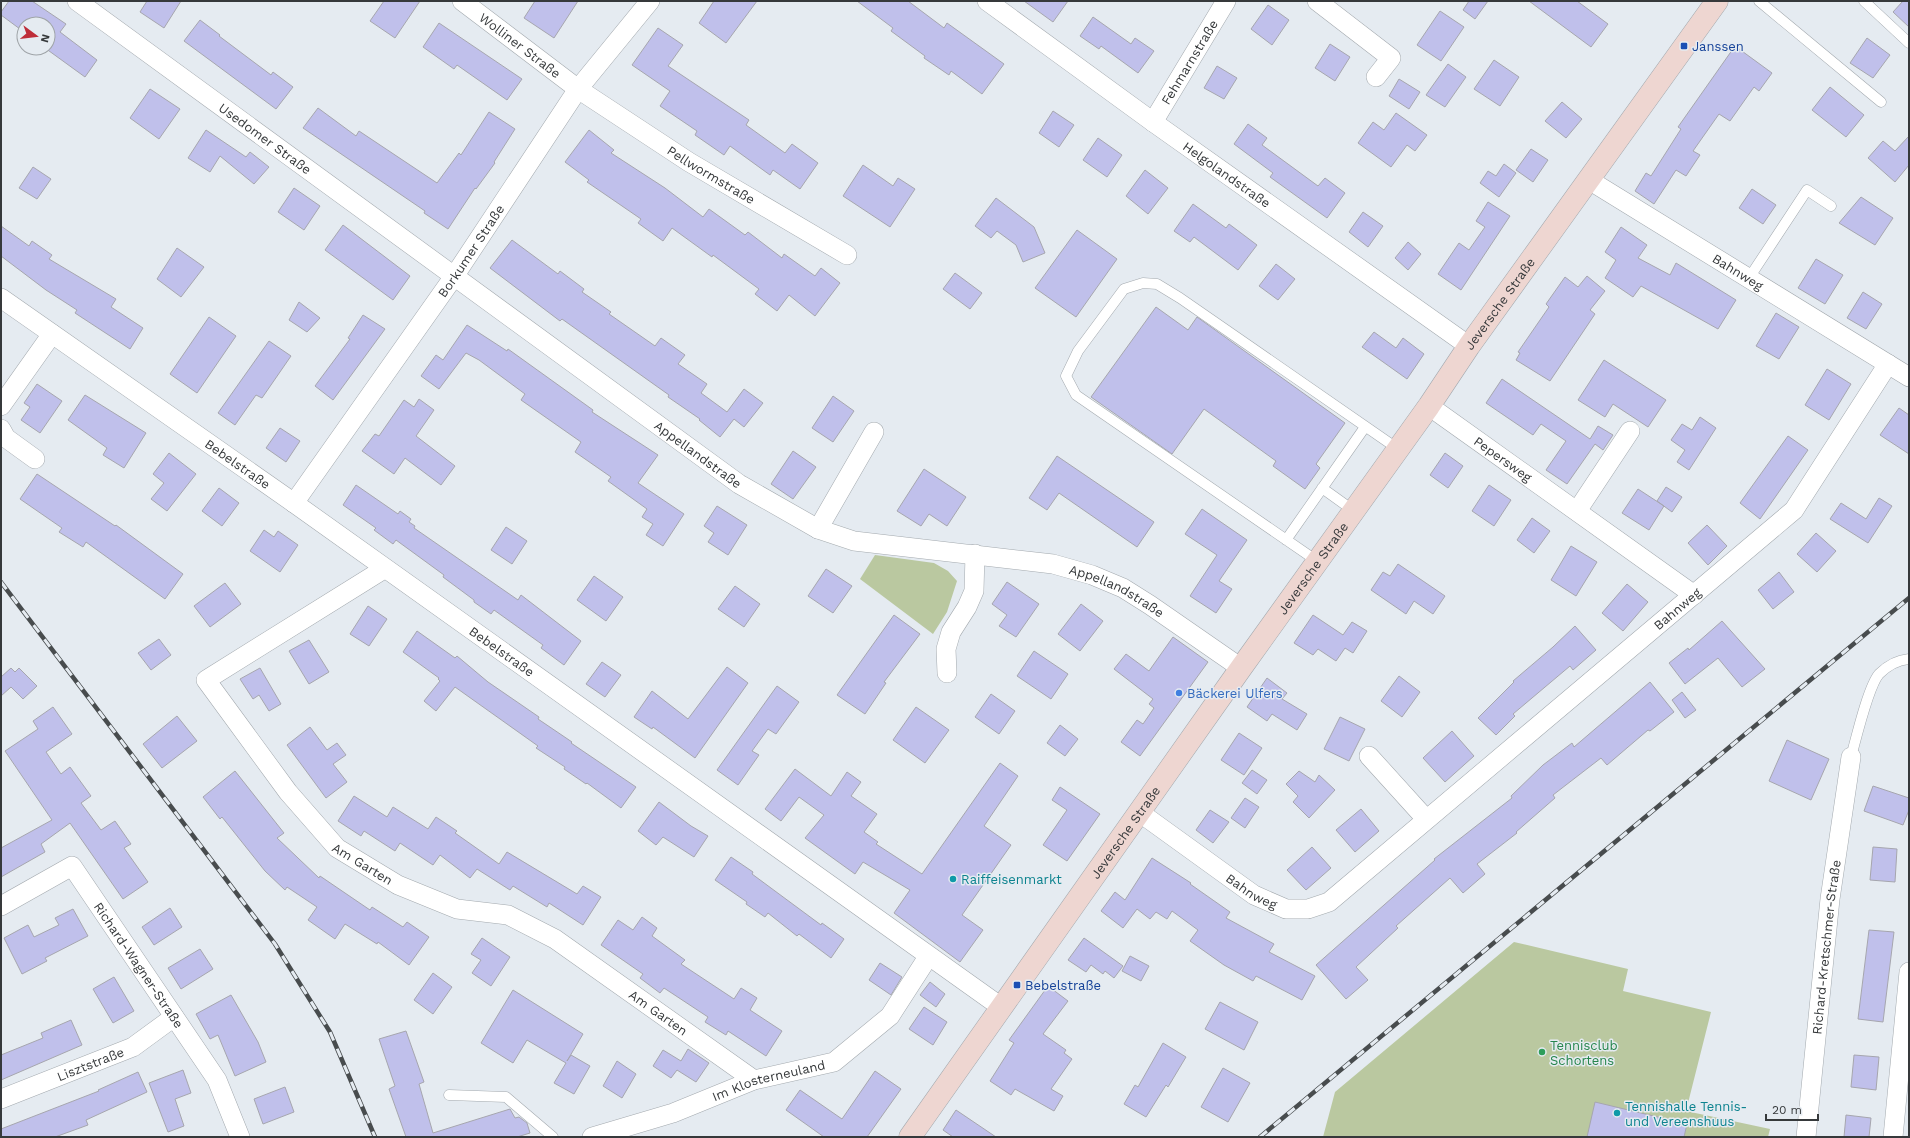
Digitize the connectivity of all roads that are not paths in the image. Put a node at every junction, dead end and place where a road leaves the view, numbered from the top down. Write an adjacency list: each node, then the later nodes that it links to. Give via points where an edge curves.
1 (77, 1): 18 (street, Usedomer Straße)
2 (462, 1): 12 (street, Wolliner Straße)
3 (650, 1): 12 (street, Borkumer Straße)
4 (986, 1): 14 (street, Helgolandstraße)
5 (1226, 1): 14 (street, Fehmarnstraße)
6 (1317, 1): 11 (street, via 1391,58)
7 (1717, 1): 15 (street, Jeversche Straße)
8 (1759, 1): 13 (lane)
9 (1864, 1): 10 (lane)
10 (1909, 43)
11 (1376, 77)
12 (578, 88): 17 (street, Pellwormstraße, via 689,162); 18 (street, Borkumer Straße)
13 (1880, 102)
14 (1153, 122): 22 (street, Helgolandstraße)
15 (1589, 180): 19 (street, Bahnweg); 22 (street, Jeversche Straße)
16 (1831, 206): 19 (lane, via 1807,190)
17 (847, 256)
18 (455, 275): 34 (street, Borkumer Straße); 37 (street, Appellandstraße, via 739,484)
19 (1749, 278): 23 (street, Bahnweg)
20 (1, 298): 21 (street, Bebelstraße)
21 (52, 334): 25 (street); 34 (street, Bebelstraße)
22 (1469, 346): 26 (street, Jeversche Straße)
23 (1888, 364): 24 (street, Bahnweg); 42 (street, Bahnweg, via 1794,510)
24 (1909, 377)
25 (1, 406)
26 (1429, 406): 31 (street, Jeversche Straße); 36 (street, Pepersweg)
27 (1365, 427): 31 (lane); 33 (lane); 38 (lane, via 1157,284 1143,283 1124,289 1078,351 1066,376 1076,395)
28 (1, 429): 32 (street, via 6,438)
29 (1630, 431): 36 (street)
30 (874, 432): 37 (street)
31 (1398, 450): 35 (street, Jeversche Straße)
32 (35, 459)
33 (1322, 488): 35 (lane); 38 (lane)
34 (294, 504): 41 (street, Bebelstraße)
35 (1354, 511): 40 (street, Jeversche Straße)
36 (1576, 511): 42 (street, Pepersweg)
37 (818, 529): 39 (street, Appellandstraße, via 854,541)
38 (1286, 540): 40 (lane)
39 (975, 554): 44 (street, Appellandstraße, via 1053,564 1092,575 1123,588); 45 (street, via 974,591 951,632 946,649)
40 (1318, 561): 44 (street, Jeversche Straße)
41 (384, 569): 51 (street, Bebelstraße); 55 (street, Am Garten, via 206,680 240,728 288,792 337,848 406,888 457,909 508,915 556,939)
42 (1694, 595): 49 (street, Bahnweg)
43 (1909, 659): 47 (lane, via 1891,664 1879,675 1871,691)
44 (1241, 668): 48 (street, Jeversche Straße)
45 (947, 673)
46 (1369, 756): 49 (street)
47 (1851, 757): 62 (street, Richard-Kretschmer-Straße, via 1830,899)
48 (1138, 812): 49 (street, Bahnweg, via 1254,895 1286,909 1308,908 1330,902); 53 (street, Jeversche Straße)
49 (1426, 819)
50 (1, 906): 54 (street, Richard-Wagner-Straße, via 72,866)
51 (928, 957): 53 (street, Bebelstraße); 55 (street, Im Klosterneuland, via 890,1016 834,1062)
52 (1909, 972): 63 (street)
53 (1001, 1007): 61 (street, Jeversche Straße)
54 (174, 1017): 57 (street, Lisztstraße, via 133,1047); 58 (street, Richard-Wagner-Straße, via 217,1080)
55 (754, 1080): 60 (street, Im Klosterneuland, via 673,1113)
56 (449, 1095): 59 (lane, via 506,1097)
57 (1, 1099)
58 (240, 1137)
59 (553, 1137)
60 (592, 1137)
61 (910, 1137)
62 (1806, 1137)
63 (1893, 1137)

